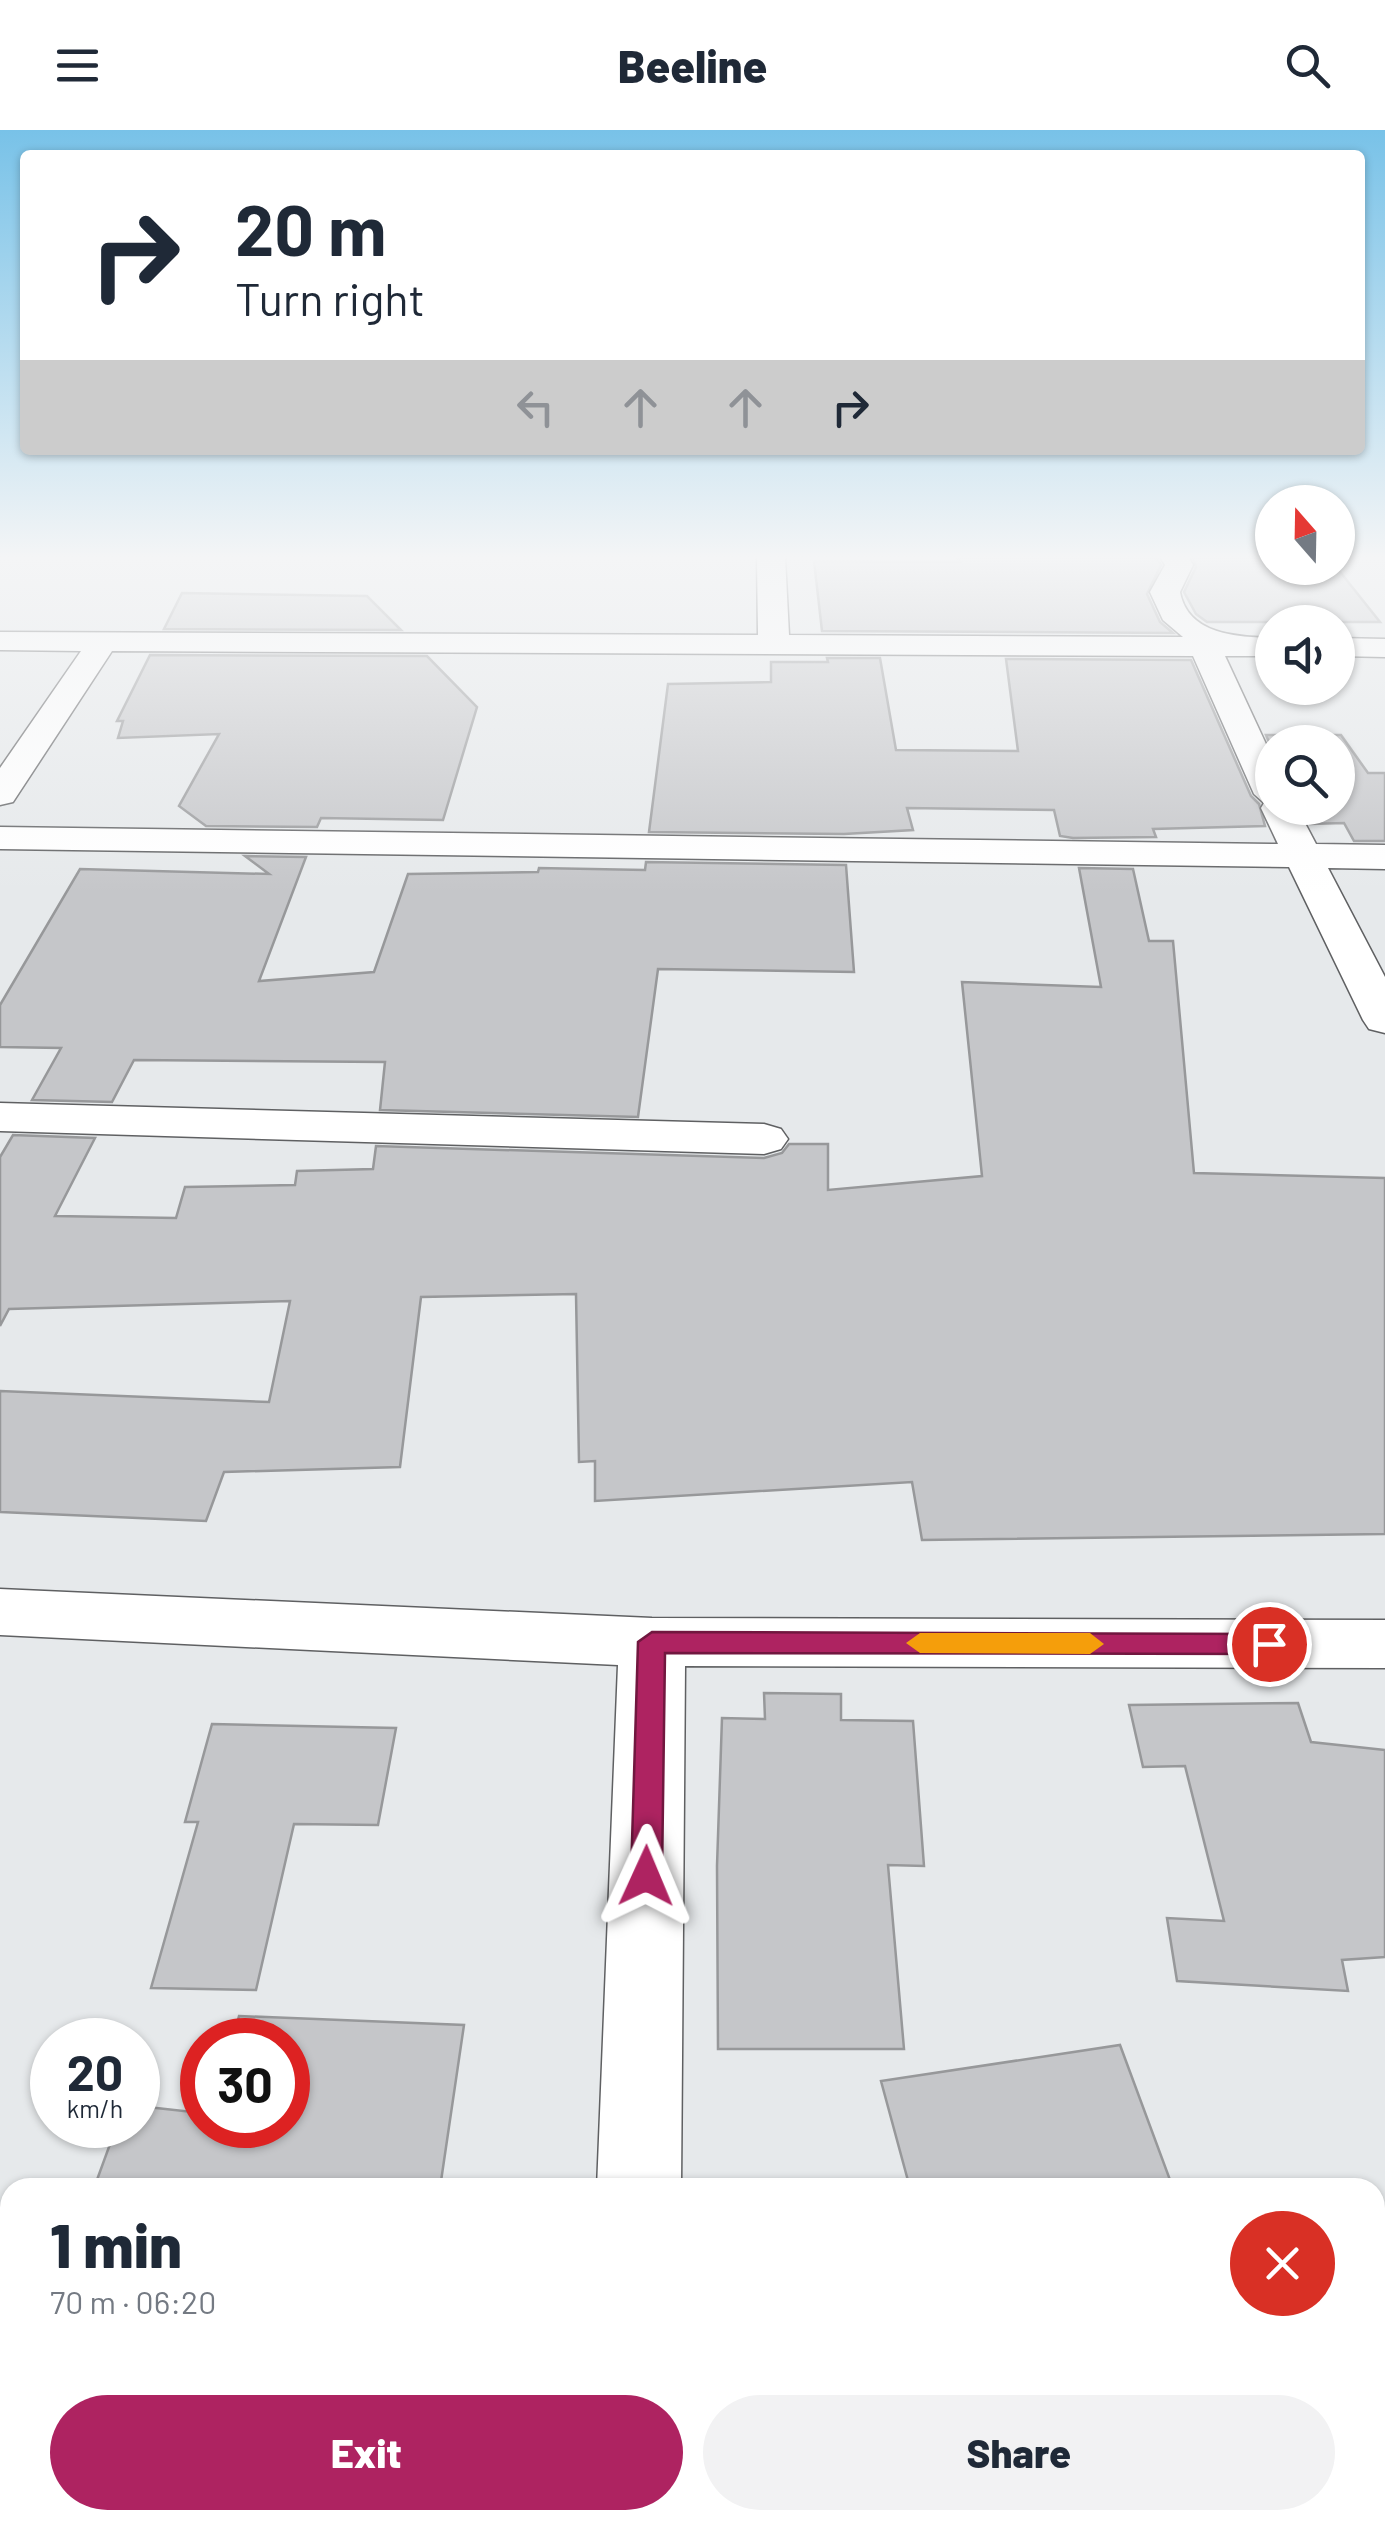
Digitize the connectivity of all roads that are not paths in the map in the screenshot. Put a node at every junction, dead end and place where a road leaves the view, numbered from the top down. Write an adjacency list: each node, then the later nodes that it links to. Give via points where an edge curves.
1 (85, 669): 4 (street)
2 (1222, 669): 3 (street)
3 (1255, 751)
4 (0, 794)
5 (1287, 825): 7 (street)
6 (0, 838): 7 (street)
7 (1302, 857): 8 (street); 9 (street)
8 (1385, 857)
9 (1385, 1020)
10 (0, 1117): 11 (street)
11 (764, 1140)
12 (0, 1612): 13 (street)
13 (652, 1642): 14 (street); 15 (street)
14 (1385, 1644)
15 (639, 2178)

